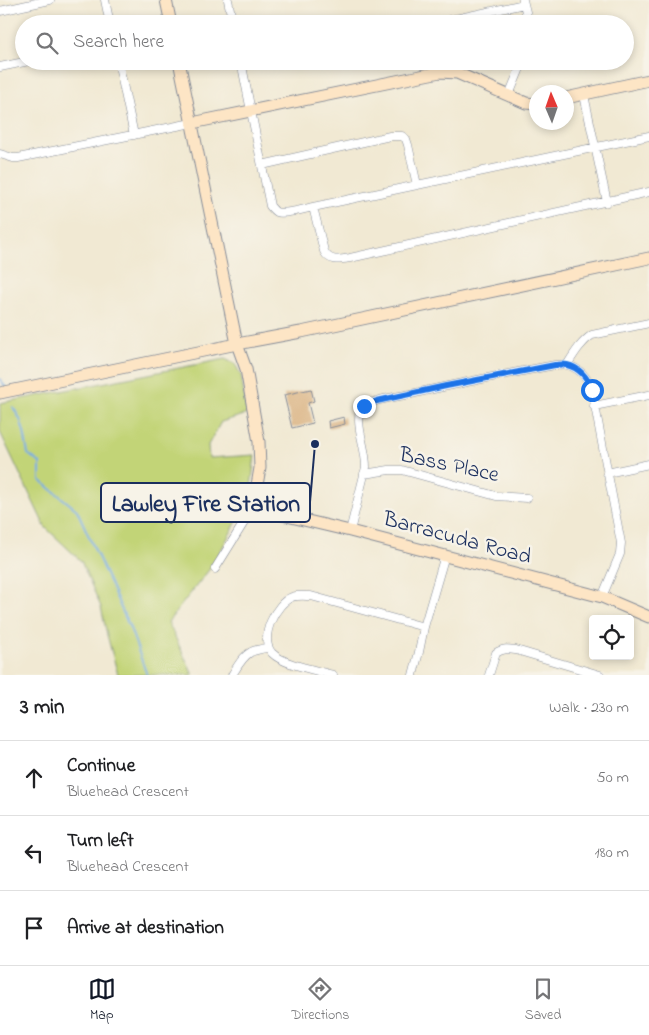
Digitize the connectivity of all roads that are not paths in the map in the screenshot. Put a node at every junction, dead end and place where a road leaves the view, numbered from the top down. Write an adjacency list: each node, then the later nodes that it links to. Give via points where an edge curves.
1 (50, 0): 6 (street)
2 (105, 0): 7 (street)
3 (166, 0): 8 (street)
4 (228, 0): 9 (street)
5 (524, 2): 10 (street); 11 (street)
6 (0, 11)
7 (108, 15)
8 (169, 15)
9 (231, 15)
10 (470, 15)
11 (527, 15)
12 (15, 64): 13 (street)
13 (0, 68)
14 (120, 70): 25 (street)
15 (181, 70): 24 (street)
16 (242, 70): 23 (street)
17 (519, 70): 19 (street)
18 (649, 80): 20 (street)
19 (508, 95): 22 (street); 23 (street, via 457,73 440,72)
20 (584, 95): 21 (street); 27 (street)
21 (574, 97)
22 (529, 103)
23 (251, 112): 24 (street); 29 (street)
24 (192, 123): 25 (street); 36 (street)
25 (134, 135): 28 (street, via 18,158)
26 (649, 136): 27 (street)
27 (595, 147): 30 (street); 32 (street)
28 (0, 154)
29 (262, 165): 30 (street, via 402,136 408,145); 33 (street, via 270,206 274,210 283,212)
30 (417, 185): 33 (street)
31 (649, 192): 32 (street)
32 (607, 202): 33 (street, via 337,260 326,256)
33 (313, 207)
34 (649, 258): 36 (street)
35 (649, 323): 37 (street, via 592,335 580,345)
36 (237, 344): 38 (street); 45 (street, via 246,368 259,442 260,468)
37 (567, 365): 40 (street, via 589,382); 43 (street, via 446,386 364,406 358,417 366,458)
38 (0, 393)
39 (649, 396): 40 (street)
40 (594, 406): 42 (street)
41 (649, 464): 42 (street)
42 (607, 473): 49 (street, via 621,542 620,554)
43 (364, 474): 44 (street, Bass Place, via 402,470 496,496); 46 (street)
44 (527, 498)
45 (253, 508): 46 (street, Barracuda Road); 48 (street)
46 (350, 531): 47 (street, Barracuda Road)
47 (444, 555): 49 (street, Barracuda Road); 51 (street)
48 (215, 569)
49 (602, 598): 50 (street, Barracuda Road)
50 (649, 617)
51 (424, 627): 52 (street, via 311,596 299,596 287,600 276,612 268,627); 55 (street)
52 (267, 647): 53 (street, via 249,652); 54 (street, via 282,660)
53 (232, 675)
54 (333, 675)
55 (413, 675)
56 (489, 675): 57 (street, via 496,653 506,649)
57 (600, 675)

